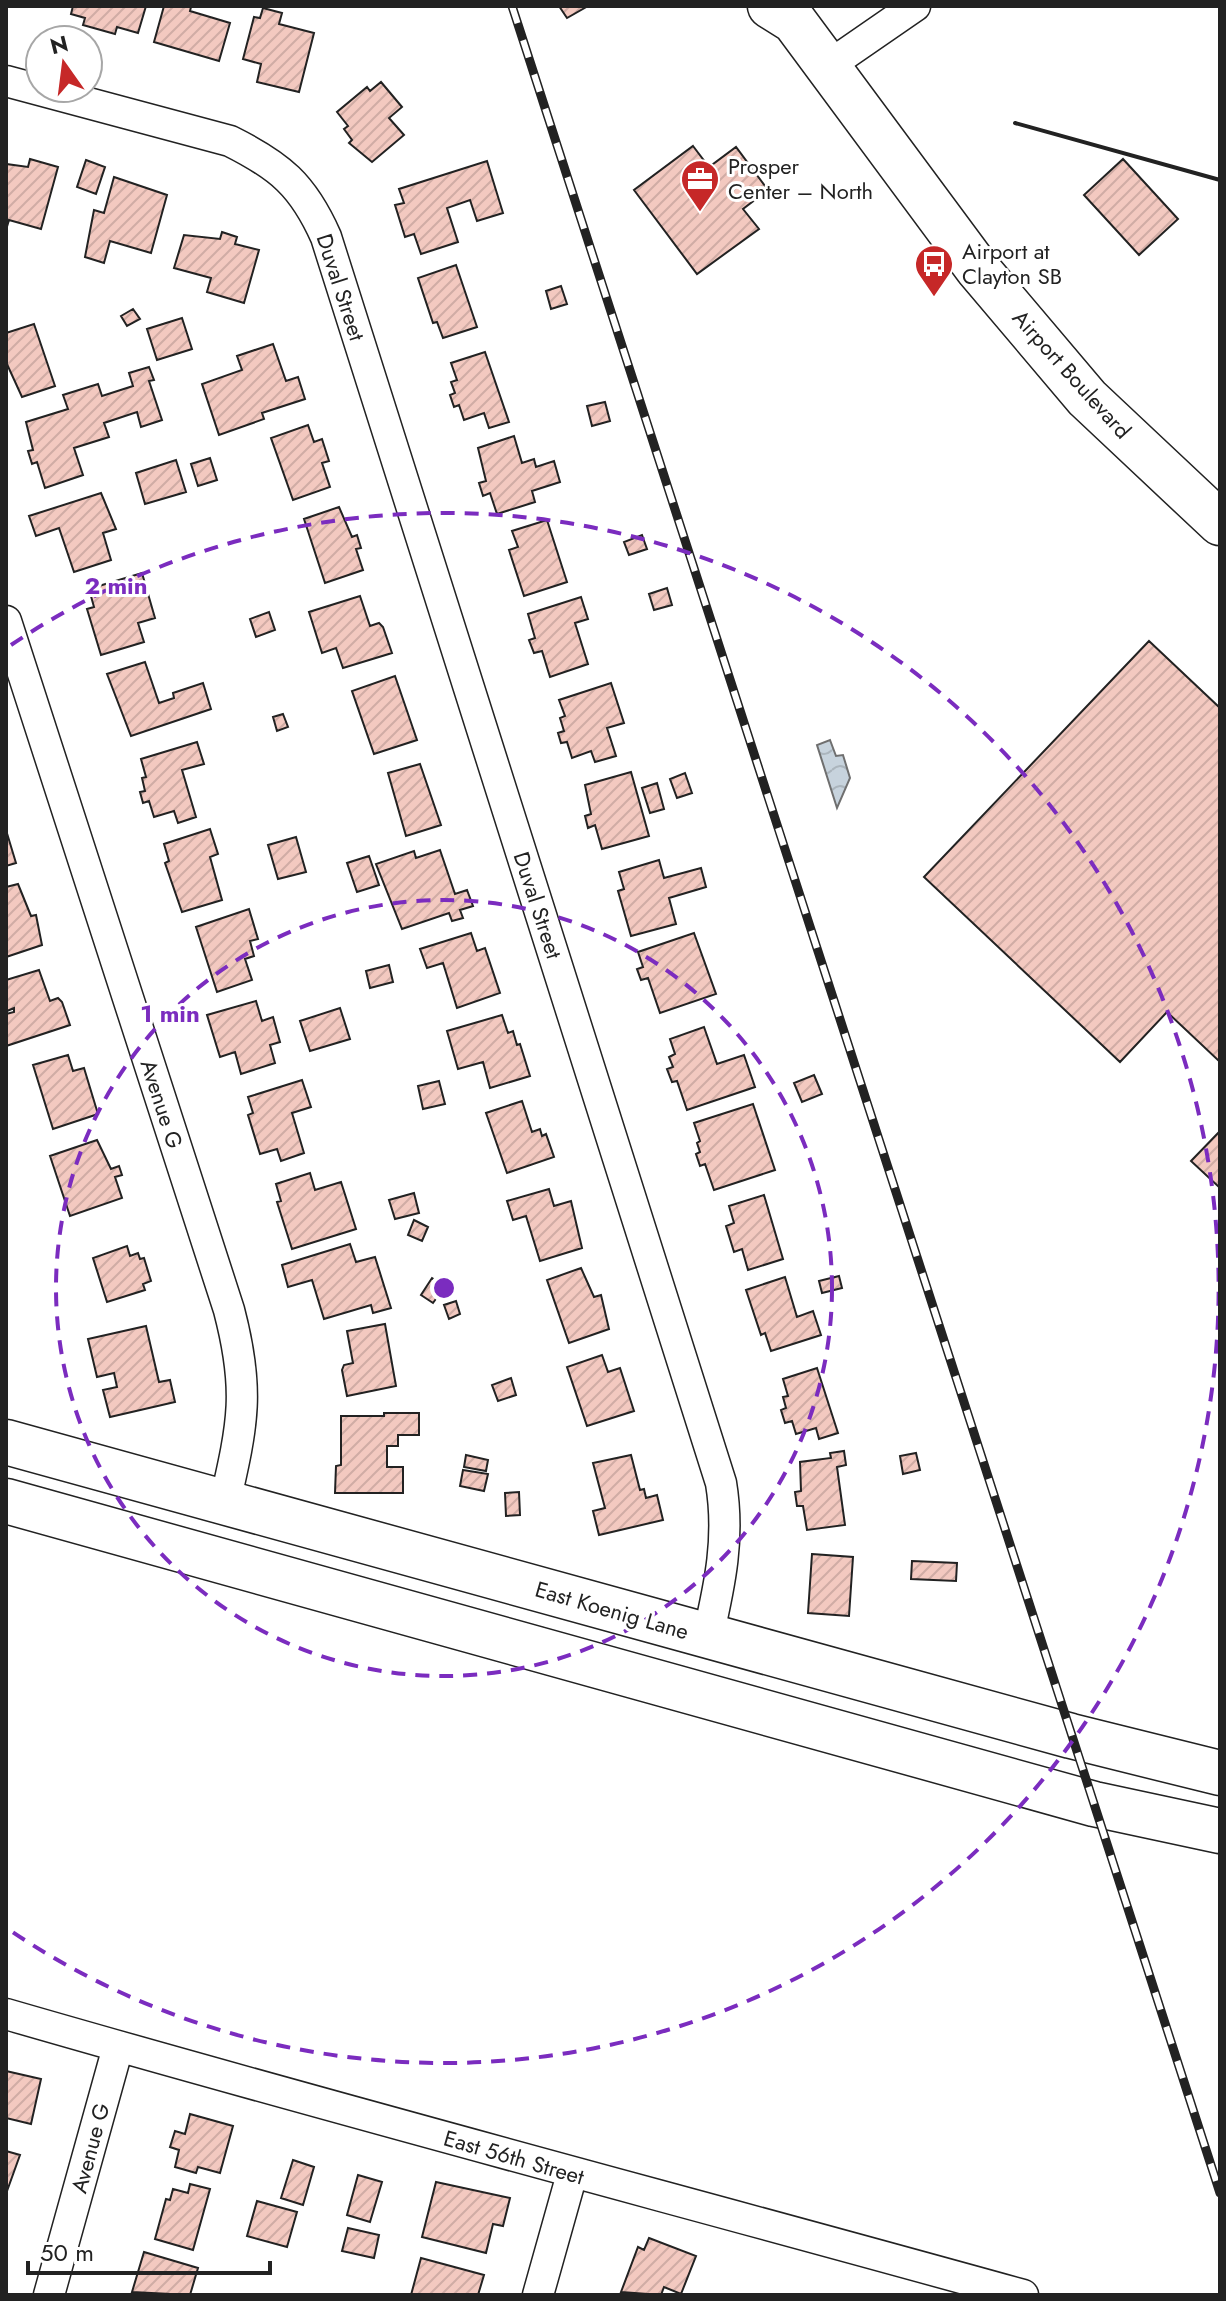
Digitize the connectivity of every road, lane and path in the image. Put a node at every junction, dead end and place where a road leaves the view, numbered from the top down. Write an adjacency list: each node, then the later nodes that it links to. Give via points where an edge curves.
1 (915, 6): 3 (street)
2 (785, 11): 3 (main road, Airport Boulevard)
3 (828, 66): 5 (main road, Airport Boulevard, via 977,268 1087,398)
4 (6, 81): 10 (street, Duval Street, via 230,141 296,183 313,209 721,1483 726,1556)
5 (1220, 523)
6 (6, 621): 9 (street, Avenue G, via 242,1362 243,1417)
7 (6, 1442): 9 (main road, East Koenig Lane)
8 (6, 1501): 12 (main road, via 1094,1804)
9 (225, 1502): 10 (main road, East Koenig Lane)
10 (708, 1636): 11 (main road, East Koenig Lane)
11 (1220, 1773)
12 (1220, 1831)
13 (6, 2014): 14 (street, East 56th Street)
14 (118, 2047): 15 (street, East 56th Street); 16 (street, Avenue G)
15 (572, 2174): 17 (street); 18 (street, East 56th Street)
16 (49, 2295)
17 (538, 2295)
18 (1023, 2295)

